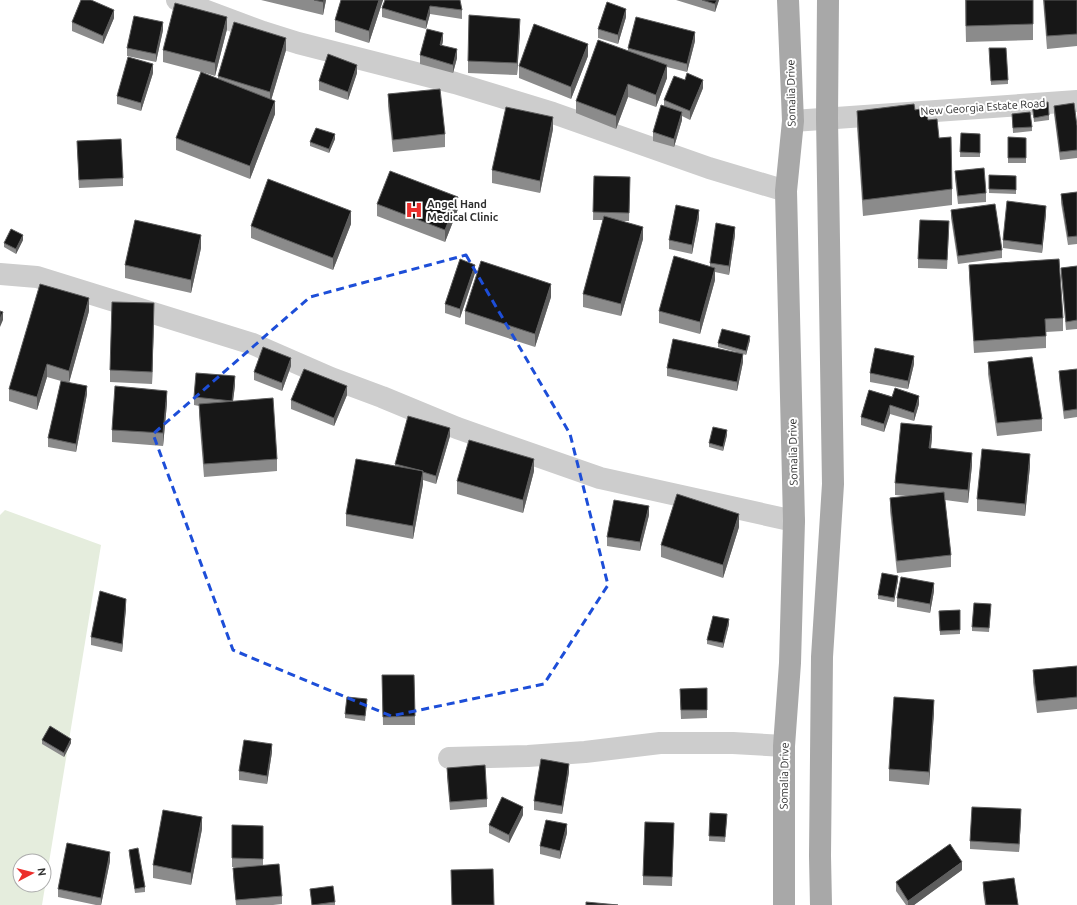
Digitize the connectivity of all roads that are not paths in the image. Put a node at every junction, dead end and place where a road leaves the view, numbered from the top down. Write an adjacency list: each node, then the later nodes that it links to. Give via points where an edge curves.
1 (176, 0): 7 (street, via 298,43 455,83 553,113 709,168)
2 (788, 0): 6 (main road, Somalia Drive)
3 (828, 0): 5 (main road)
4 (1077, 101): 5 (street, New Georgia Estate Road)
5 (826, 118): 6 (street, New Georgia Estate Road); 13 (main road, via 833,484 822,657)
6 (793, 121): 7 (main road, Somalia Drive)
7 (786, 191): 9 (main road, Somalia Drive)
8 (0, 274): 9 (street, via 36,277 253,344 457,428 600,478)
9 (794, 521): 10 (main road, Somalia Drive, via 790,663)
10 (784, 746): 11 (street, via 660,743 585,752); 12 (main road, Somalia Drive)
11 (449, 758)
12 (784, 905)
13 (821, 905)

